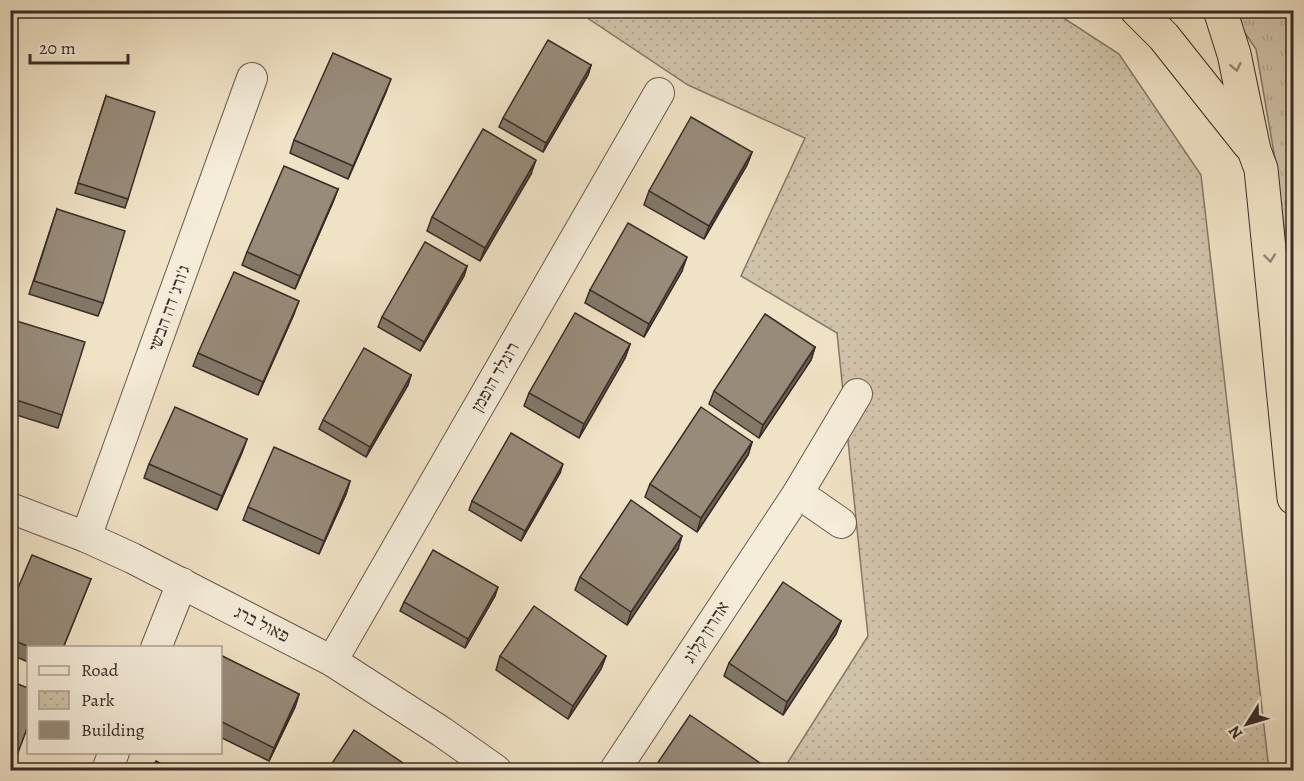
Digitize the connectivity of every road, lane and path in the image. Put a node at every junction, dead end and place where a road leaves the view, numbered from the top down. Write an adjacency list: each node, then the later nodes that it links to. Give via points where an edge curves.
1 (1137, 10): 5 (highway)
2 (1220, 10): 5 (highway, one-way to 5, via 1234,54)
3 (252, 78): 11 (street, ג'ורג' דה הבשי)
4 (659, 93): 14 (street, רונלד הופמן)
5 (1254, 150): 8 (highway, one-way to 8, via 1261,169)
6 (856, 394): 7 (street, אהרון קלוג)
7 (798, 493): 10 (street); 18 (street, אהרון קלוג)
8 (1293, 498)
9 (10, 508): 11 (street, פאול ברג)
10 (842, 523)
11 (86, 537): 12 (street, פאול ברג)
12 (182, 583): 13 (street); 14 (street, פאול ברג)
13 (157, 646)
14 (332, 661): 17 (street, פאול ברג)
15 (114, 754): 16 (street)
16 (107, 771)
17 (496, 771)
18 (615, 771)

